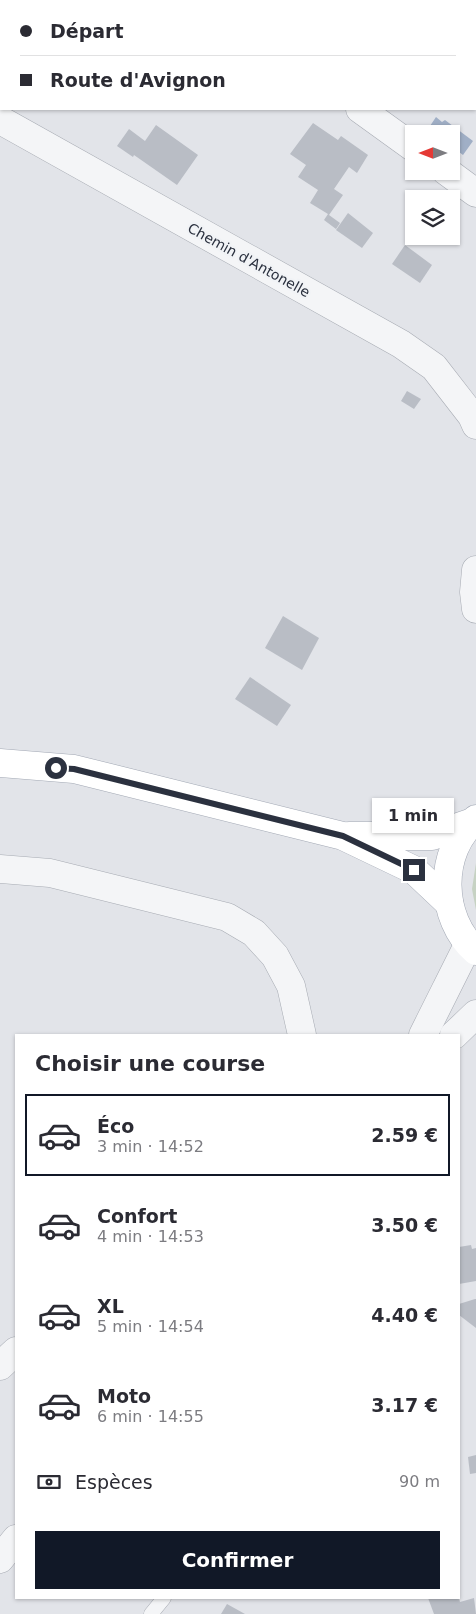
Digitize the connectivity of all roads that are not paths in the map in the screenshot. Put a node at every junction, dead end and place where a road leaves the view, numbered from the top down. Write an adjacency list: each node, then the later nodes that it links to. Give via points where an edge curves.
1 (361, 110): 3 (street)
2 (0, 120): 6 (street, Chemin d'Antonelle, via 401,344 434,367)
3 (405, 142)
4 (458, 180): 5 (street)
5 (476, 193)
6 (475, 419)
7 (476, 570): 8 (street)
8 (476, 609)
9 (0, 763): 11 (main road, via 74,769)
10 (473, 821): 11 (main road, via 432,836); 13 (main road, via 458,841 451,861)
11 (343, 836): 13 (main road, via 414,870)
12 (0, 868): 16 (street, via 50,873 227,917 254,933 276,956 291,986)
13 (449, 902): 14 (main road, via 456,925)
14 (472, 948): 17 (street)
15 (476, 1014): 18 (street)
16 (302, 1034)
17 (424, 1034)
18 (455, 1034)
19 (15, 1353): 20 (street)
20 (0, 1366)
21 (15, 1540): 22 (street)
22 (0, 1559)
23 (163, 1599): 24 (lane)
24 (151, 1614)

